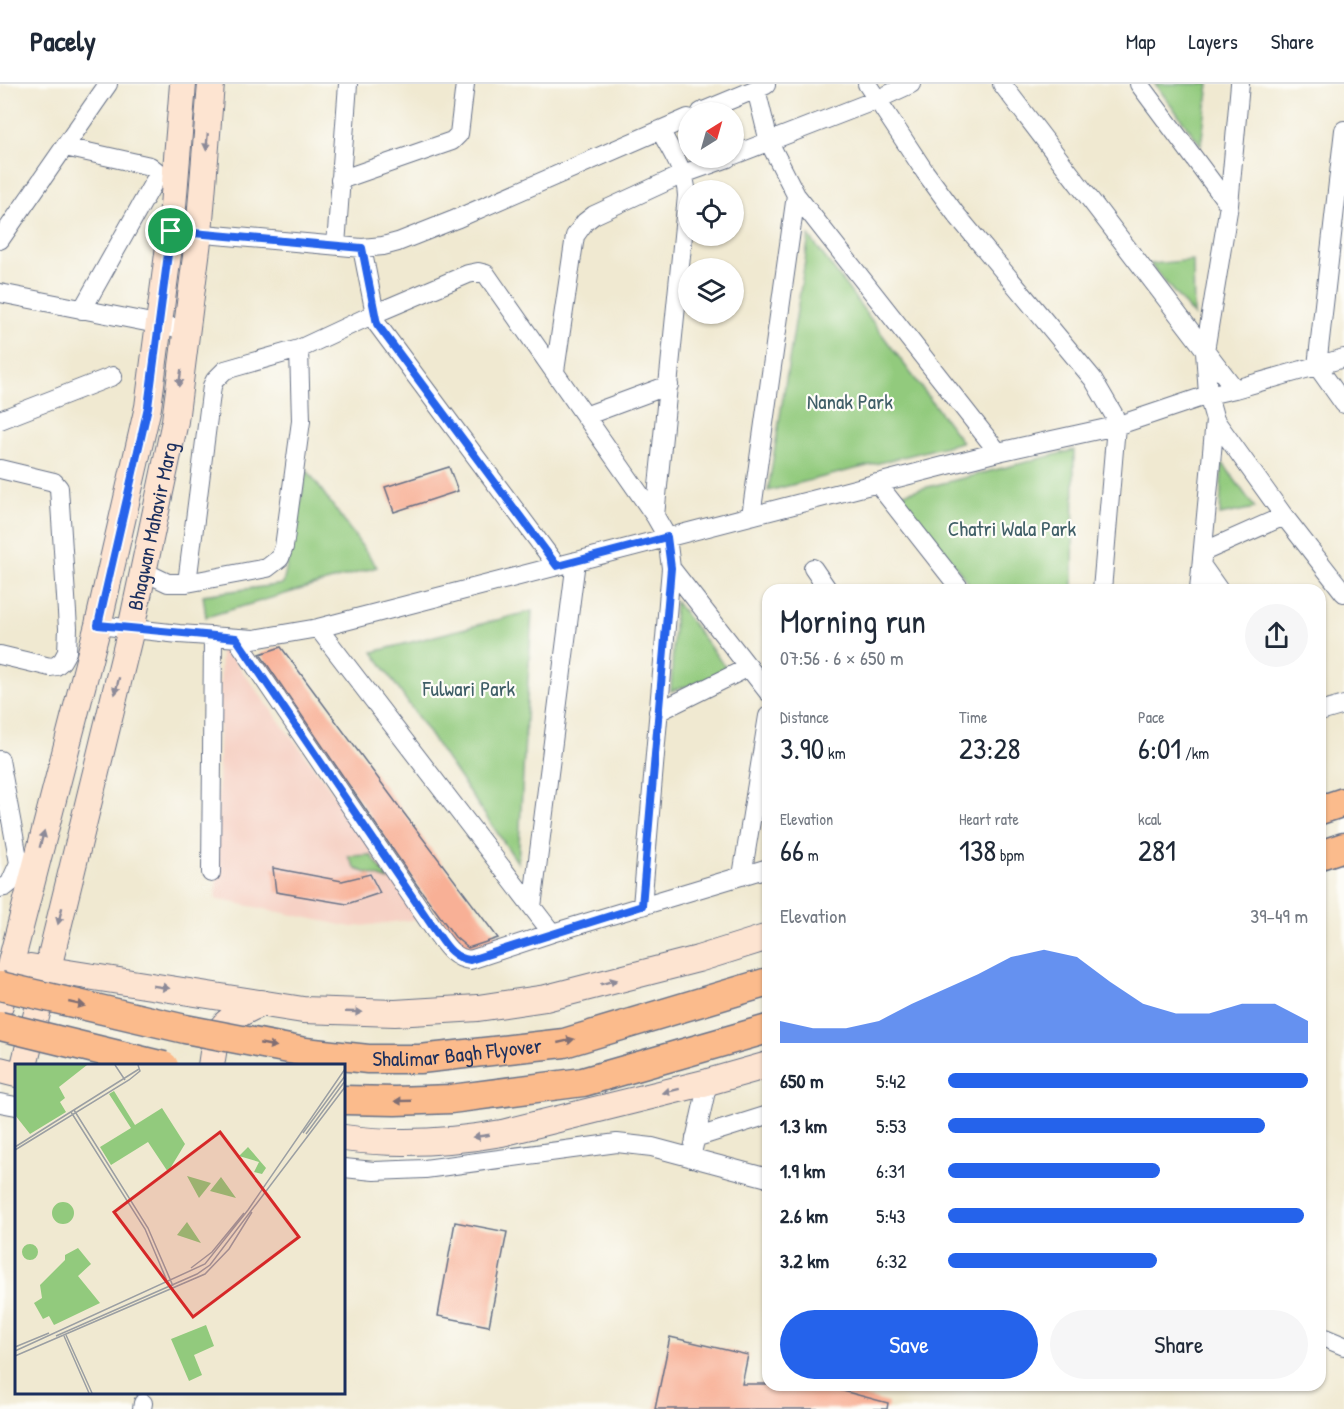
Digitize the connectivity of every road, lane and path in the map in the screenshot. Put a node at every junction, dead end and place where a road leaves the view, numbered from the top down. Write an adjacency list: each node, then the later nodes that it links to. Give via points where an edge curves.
1 (108, 84): 17 (street)
2 (183, 84): 24 (street, Bhagwan Mahavir Marg)
3 (212, 84): 25 (street, Bhagwan Mahavir Marg, one-way to 25)
4 (348, 84): 21 (street)
5 (465, 84): 21 (street, via 459,134 452,141)
6 (911, 84): 11 (street)
7 (1002, 84): 35 (street)
8 (1139, 84): 23 (street)
9 (1240, 84): 23 (street)
10 (762, 86): 12 (street); 16 (street)
11 (872, 92): 16 (street); 47 (street, via 955,213 1093,379 1114,415)
12 (724, 102)
13 (678, 122): 14 (street)
14 (660, 130): 20 (street); 28 (street, via 398,242)
15 (1344, 130): 37 (street)
16 (769, 142): 18 (street); 22 (street)
17 (65, 147): 26 (street); 30 (street, via 150,166 159,173)
18 (744, 151)
19 (700, 168): 20 (street)
20 (683, 174): 38 (street, via 594,216 579,228); 40 (street, via 687,196)
21 (340, 180): 27 (street)
22 (795, 195): 48 (street); 52 (street)
23 (1229, 205): 35 (street)
24 (171, 231): 25 (street); 32 (street, Bhagwan Mahavir Marg)
25 (199, 233): 27 (street); 33 (street, Bhagwan Mahavir Marg)
26 (0, 240)
27 (336, 245): 28 (street)
28 (362, 248): 31 (street)
29 (0, 292): 30 (street)
30 (82, 310): 32 (street)
31 (374, 314): 34 (street); 38 (street, via 468,274 486,274); 57 (street, via 383,333)
32 (159, 324): 33 (street); 68 (street, Bhagwan Mahavir Marg, via 148,407)
33 (187, 330): 60 (street, Bhagwan Mahavir Marg, one-way to 60, via 175,421)
34 (298, 349): 61 (street, via 225,370 215,380); 61 (street, via 301,421 284,548 267,568)
35 (1204, 351): 41 (street); 42 (street)
36 (1344, 358): 37 (street)
37 (1317, 366): 41 (street); 43 (street)
38 (555, 371): 44 (street)
39 (113, 376): 45 (street)
40 (669, 385): 44 (street); 51 (street)
41 (1235, 390): 42 (street)
42 (1208, 395): 46 (street); 47 (street)
43 (1344, 404)
44 (585, 416): 51 (street)
45 (0, 420)
46 (1215, 420): 53 (street); 55 (street)
47 (1116, 426): 48 (street); 64 (street)
48 (999, 452): 50 (street)
49 (0, 469): 73 (street, via 54,482 59,488 68,628 67,652 56,666)
50 (877, 483): 52 (street); 63 (street)
51 (656, 516): 54 (street)
52 (751, 516): 54 (street)
53 (1284, 516): 55 (street); 67 (street)
54 (667, 537): 56 (street); 58 (street)
55 (1202, 559): 65 (street); 66 (street)
56 (576, 561): 57 (street); 90 (street)
57 (557, 566): 69 (street)
58 (671, 568): 74 (street); 78 (street)
59 (813, 568): 62 (street)
60 (143, 571): 61 (street, via 168,583); 70 (street, Bhagwan Mahavir Marg)
61 (187, 583)
62 (824, 584)
63 (956, 584)
64 (1103, 584)
65 (1199, 584)
66 (1216, 584)
67 (1344, 592)
68 (98, 625): 70 (street); 93 (street, Bhagwan Mahavir Marg, one-way to 68)
69 (318, 628): 72 (street, via 254,639); 90 (street)
70 (131, 629): 71 (street); 94 (street, Bhagwan Mahavir Marg, one-way to 94)
71 (213, 636): 72 (street); 86 (street)
72 (236, 638): 91 (street, via 453,954 470,960)
73 (0, 655)
74 (749, 667): 75 (street); 78 (street)
75 (762, 684)
76 (1344, 705): 77 (street)
77 (1326, 710)
78 (657, 712): 89 (street)
79 (762, 753): 87 (street)
80 (0, 760): 88 (street, via 19,863 10,883)
81 (1344, 802): 82 (main road)
82 (1326, 808)
83 (1344, 847): 84 (main road)
84 (1326, 853)
85 (762, 870): 87 (street)
86 (211, 873)
87 (742, 876): 89 (street)
88 (0, 888)
89 (642, 906): 91 (street)
90 (532, 907): 91 (street)
91 (552, 933)
92 (762, 940): 96 (street, one-way to 92, via 303,1010 395,1013 478,1008 546,998)
93 (4, 970): 94 (street); 95 (main road, Shalimar Bagh Flyover, one-way to 95, bridge, via 185,1029 305,1052 368,1059 420,1059 564,1043); 97 (street, Bhagwan Mahavir Marg)
94 (46, 970): 96 (street, one-way to 96); 100 (street, Bhagwan Mahavir Marg)
95 (762, 984)
96 (261, 1003): 102 (street, via 221,1029)
97 (0, 1005)
98 (0, 1026): 101 (main road, bridge)
99 (762, 1031): 107 (main road, Shalimar Bagh Flyover, one-way to 107, via 584,1082 451,1099)
100 (24, 1064)
101 (160, 1064)
102 (211, 1064)
103 (762, 1067): 106 (street)
104 (0, 1070): 105 (street)
105 (15, 1074)
106 (708, 1082): 111 (street); 112 (street, one-way to 112, via 477,1137)
107 (345, 1100)
108 (0, 1102): 109 (street)
109 (15, 1106)
110 (762, 1117): 111 (street)
111 (695, 1138): 113 (street)
112 (349, 1139): 114 (street)
113 (691, 1158): 114 (street, via 652,1147 617,1143 425,1169); 115 (street)
114 (346, 1168)
115 (762, 1176)
116 (1326, 1338): 117 (street)
117 (1344, 1346)

